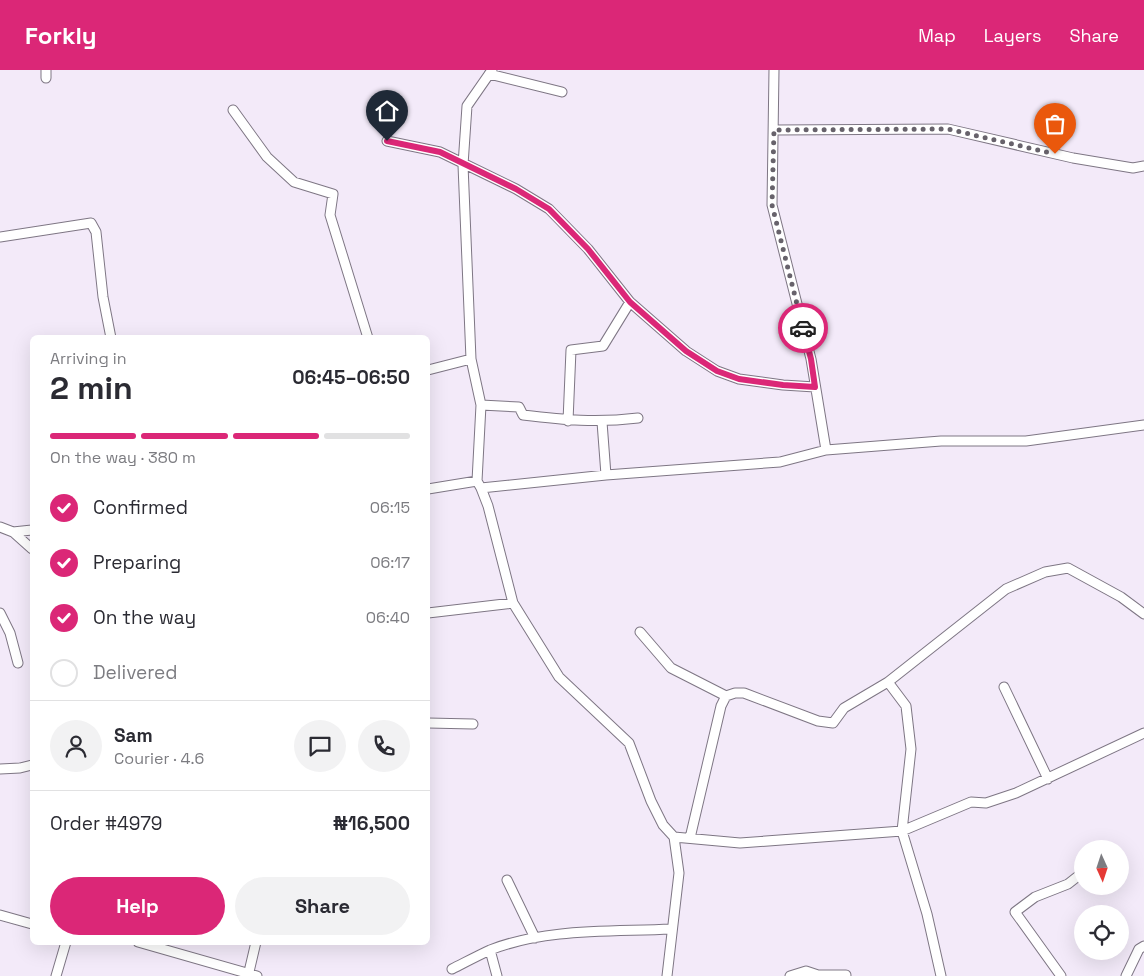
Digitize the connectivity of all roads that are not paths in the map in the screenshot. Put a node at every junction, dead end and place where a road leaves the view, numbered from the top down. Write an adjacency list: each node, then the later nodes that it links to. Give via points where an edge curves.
1 (774, 70): 5 (street)
2 (490, 72): 3 (street); 7 (street, via 467,106)
3 (562, 92)
4 (233, 110): 12 (street, via 267,157 294,182 333,194 330,215)
5 (774, 130): 8 (street, via 948,129 1073,158 1133,168); 15 (street, via 772,205 811,359)
6 (387, 141): 7 (street, via 440,152)
7 (463, 164): 10 (street, via 549,209); 13 (street)
8 (1144, 166)
9 (0, 237): 11 (street, via 91,223 96,232)
10 (630, 302): 15 (street, via 686,351 717,371 739,379); 18 (street, via 603,346 571,350)
11 (110, 335)
12 (367, 335)
13 (471, 358): 14 (street); 16 (street)
14 (430, 369)
15 (815, 387): 21 (street)
16 (481, 405): 18 (street, via 519,407 523,415); 23 (street)
17 (638, 418): 19 (street)
18 (568, 421): 19 (street)
19 (602, 422): 22 (street)
20 (1144, 425): 21 (street, via 1026,440 941,441)
21 (826, 450): 22 (street, via 780,462)
22 (606, 475): 23 (street)
23 (479, 485): 24 (street); 29 (street, via 488,506)
24 (430, 489)
25 (0, 527): 27 (street)
26 (30, 530): 27 (street)
27 (13, 532): 28 (street)
28 (30, 547)
29 (513, 603): 31 (street); 45 (street, via 559,677 629,743 651,801 663,825)
30 (0, 613): 34 (street, via 10,633)
31 (430, 613)
32 (1144, 614): 35 (street, via 1121,597 1068,568 1045,572 1006,590)
33 (640, 632): 37 (street, via 671,668)
34 (18, 663)
35 (888, 682): 37 (street, via 844,708 833,723 818,721 744,693); 44 (street, via 906,706 911,749)
36 (1004, 687): 43 (street)
37 (726, 696): 46 (street)
38 (430, 723): 39 (street)
39 (473, 724)
40 (1144, 733): 43 (street)
41 (30, 766): 42 (street)
42 (0, 769)
43 (1048, 779): 44 (street, via 1001,799 971,802)
44 (902, 831): 46 (street, via 740,843); 65 (street, via 927,914)
45 (674, 837): 46 (street); 51 (street, via 679,873)
46 (690, 838)
47 (1074, 879): 66 (street, via 1035,897 1015,912)
48 (507, 880): 52 (street)
49 (0, 915): 50 (street)
50 (30, 923)
51 (671, 930): 52 (street, via 577,933); 63 (street)
52 (535, 938): 57 (street)
53 (65, 945): 61 (street)
54 (148, 945): 59 (street)
55 (256, 945): 59 (street)
56 (1144, 946): 67 (street, via 1139,949)
57 (490, 950): 58 (street); 62 (street)
58 (452, 969)
59 (251, 975)
60 (846, 975): 64 (street, via 818,975 806,971)
61 (56, 976)
62 (497, 976)
63 (667, 976)
64 (790, 976)
65 (941, 976)
66 (1061, 976)
67 (1126, 976)

